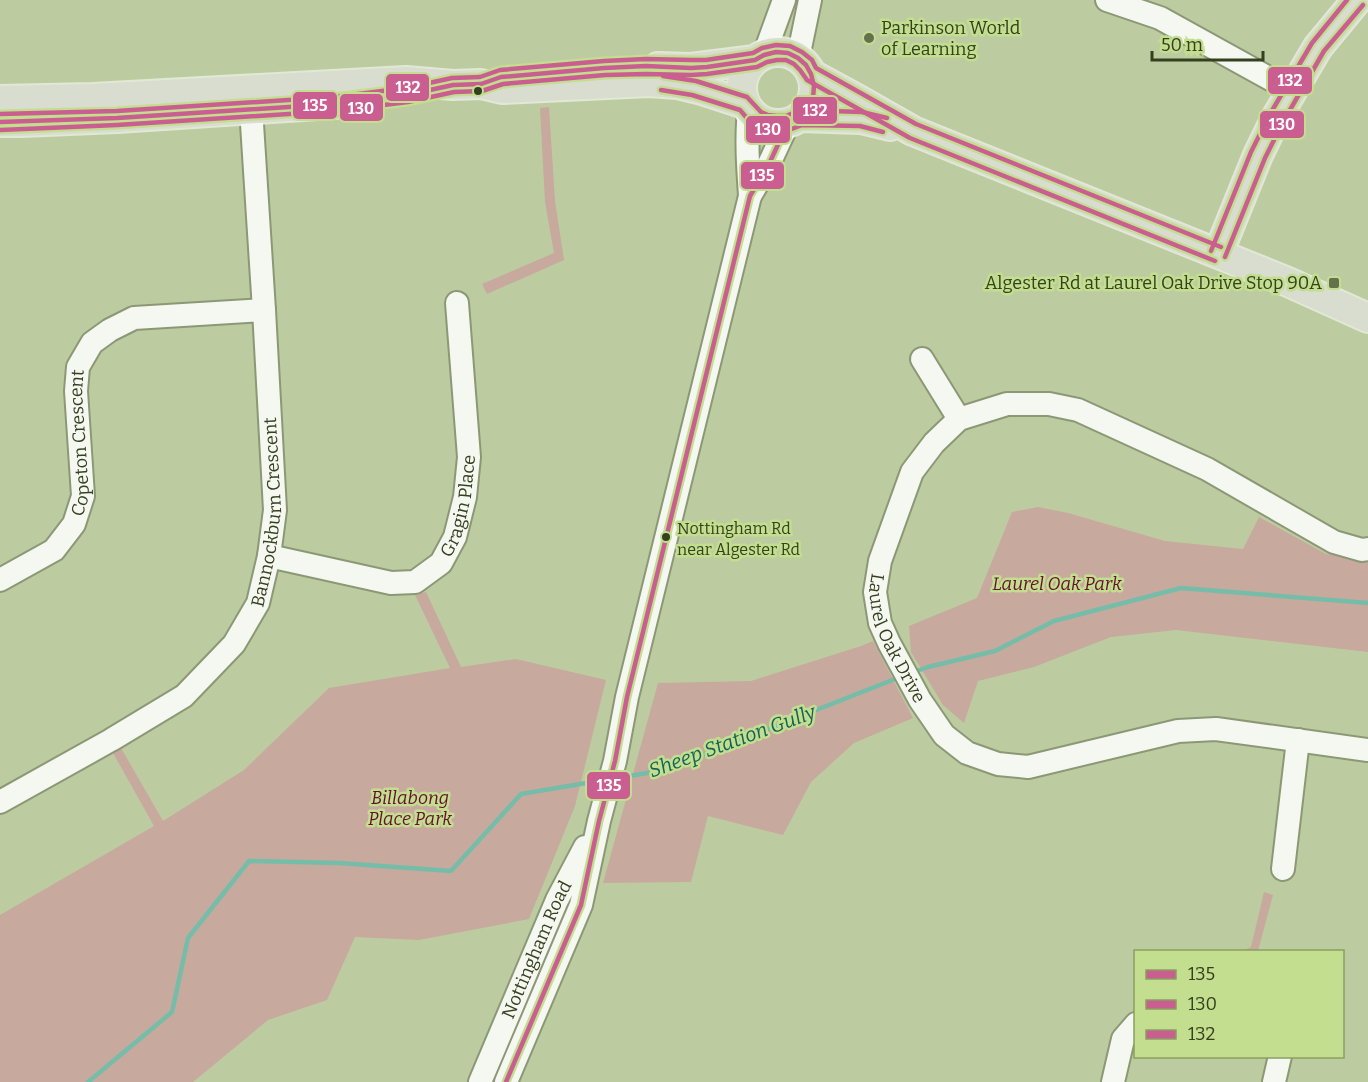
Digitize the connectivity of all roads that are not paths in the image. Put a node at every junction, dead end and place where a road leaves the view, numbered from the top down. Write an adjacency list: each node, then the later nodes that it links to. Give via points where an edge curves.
1 (784, 0): 6 (street)
2 (810, 0): 7 (street)
3 (1107, 0): 5 (street)
4 (1357, 0): 9 (main road, via 1318,47)
5 (1163, 9): 9 (street)
6 (760, 57): 7 (main road, via 788,53); 8 (main road, via 691,68 646,66 501,77); 12 (main road, via 747,69 742,81)
7 (805, 66): 13 (main road, via 814,86 813,98); 15 (main road)
8 (481, 84): 10 (main road, via 335,104); 12 (main road, via 502,88 677,84)
9 (1292, 91): 17 (main road, via 1258,155)
10 (250, 99): 11 (main road); 14 (main road); 19 (street, Bannockburn Crescent)
11 (0, 100)
12 (747, 107): 13 (main road, via 766,123); 16 (street, Nottingham Road)
13 (794, 120): 15 (main road, via 861,119); 16 (street, Nottingham Road)
14 (0, 122)
15 (913, 131): 17 (main road)
16 (750, 196): 29 (street, Nottingham Road)
17 (1218, 254): 20 (main road)
18 (458, 303): 24 (street, Gragin Place, via 469,457 455,537 441,562 415,582 391,583)
19 (264, 310): 24 (street, Bannockburn Crescent, via 275,510); 25 (street, Copeton Crescent, via 134,318 92,343 78,367 83,496 74,525 54,550)
20 (1368, 318)
21 (922, 359): 22 (street)
22 (958, 418): 23 (street, via 1007,405 1049,404 1078,410 1207,469 1334,542); 26 (street, Laurel Oak Drive, via 912,472 880,561 875,592 880,623 920,700 944,735 967,753 998,764 1028,767 1178,731 1216,729)
23 (1368, 549)
24 (269, 556): 28 (street, Bannockburn Crescent, via 258,603 234,644 184,696)
25 (0, 580)
26 (1298, 740): 27 (street, Laurel Oak Drive); 30 (street)
27 (1368, 750)
28 (0, 802)
29 (599, 821): 33 (street, Nottingham Road, via 557,900); 34 (street, Nottingham Road, via 581,905)
30 (1283, 869)
31 (1134, 1026): 35 (street, via 1123,1039)
32 (1280, 1058): 36 (street)
33 (480, 1082)
34 (506, 1082)
35 (1113, 1082)
36 (1274, 1082)

